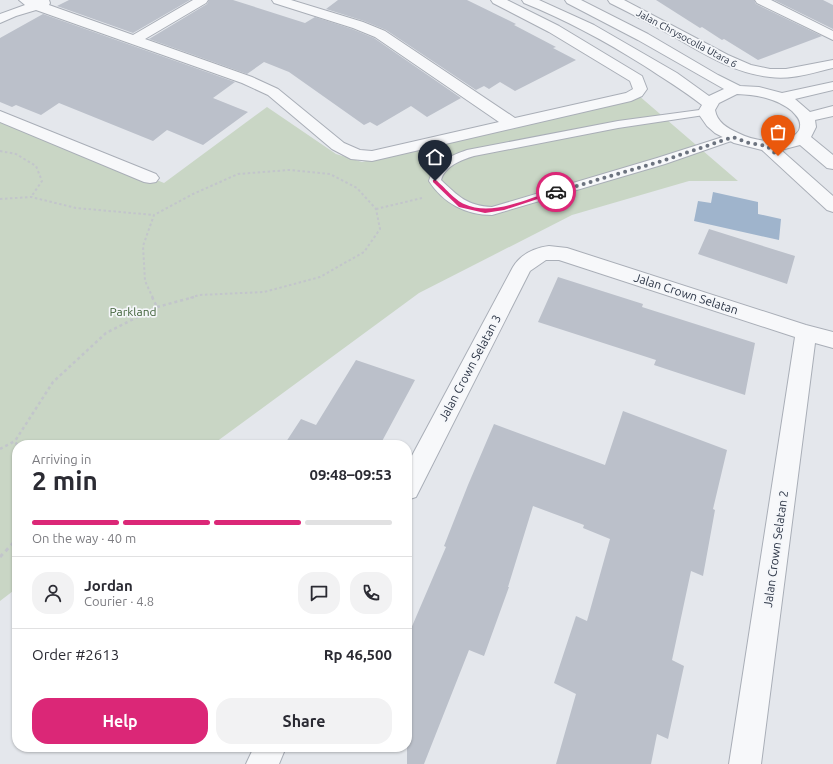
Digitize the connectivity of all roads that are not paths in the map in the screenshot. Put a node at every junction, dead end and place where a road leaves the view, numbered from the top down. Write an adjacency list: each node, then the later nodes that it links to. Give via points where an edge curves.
1 (50, 0): 9 (street)
2 (202, 0): 12 (street)
3 (278, 0): 21 (street, via 380,34)
4 (497, 0): 21 (street, via 554,29 637,79 640,89 631,96)
5 (528, 0): 17 (street, via 559,12 622,45 691,88)
6 (571, 0): 15 (street)
7 (614, 0): 13 (street, Jalan Chrysocolla Utara 6, via 729,62 749,69 770,73 794,73)
8 (761, 0): 11 (street)
9 (28, 2): 10 (street); 12 (street)
10 (6, 16)
11 (833, 36)
12 (134, 40): 21 (street, via 247,80 273,92 338,146 356,155 372,156)
13 (833, 64)
14 (833, 86): 16 (street)
15 (737, 90): 16 (street); 17 (street, via 715,97)
16 (781, 98): 20 (street, via 801,110)
17 (708, 108): 22 (street, via 711,121); 22 (lane, via 581,131 460,157 440,170 435,181 461,206 492,211 662,161)
18 (833, 111): 20 (street)
19 (0, 116): 26 (street)
20 (806, 118): 23 (street, via 807,132)
21 (513, 124)
22 (733, 137): 24 (street)
23 (802, 138): 24 (street, via 781,146); 25 (street)
24 (767, 146): 27 (street)
25 (833, 164)
26 (150, 178)
27 (833, 206)
28 (539, 254): 29 (street, Jalan Crown Selatan, via 560,253); 31 (street, Jalan Crown Selatan 3, via 523,267)
29 (806, 333): 30 (street, Jalan Crown Selatan); 34 (street, Jalan Crown Selatan 2)
30 (833, 340)
31 (412, 479)
32 (268, 752): 33 (street)
33 (262, 764)
34 (745, 764)

